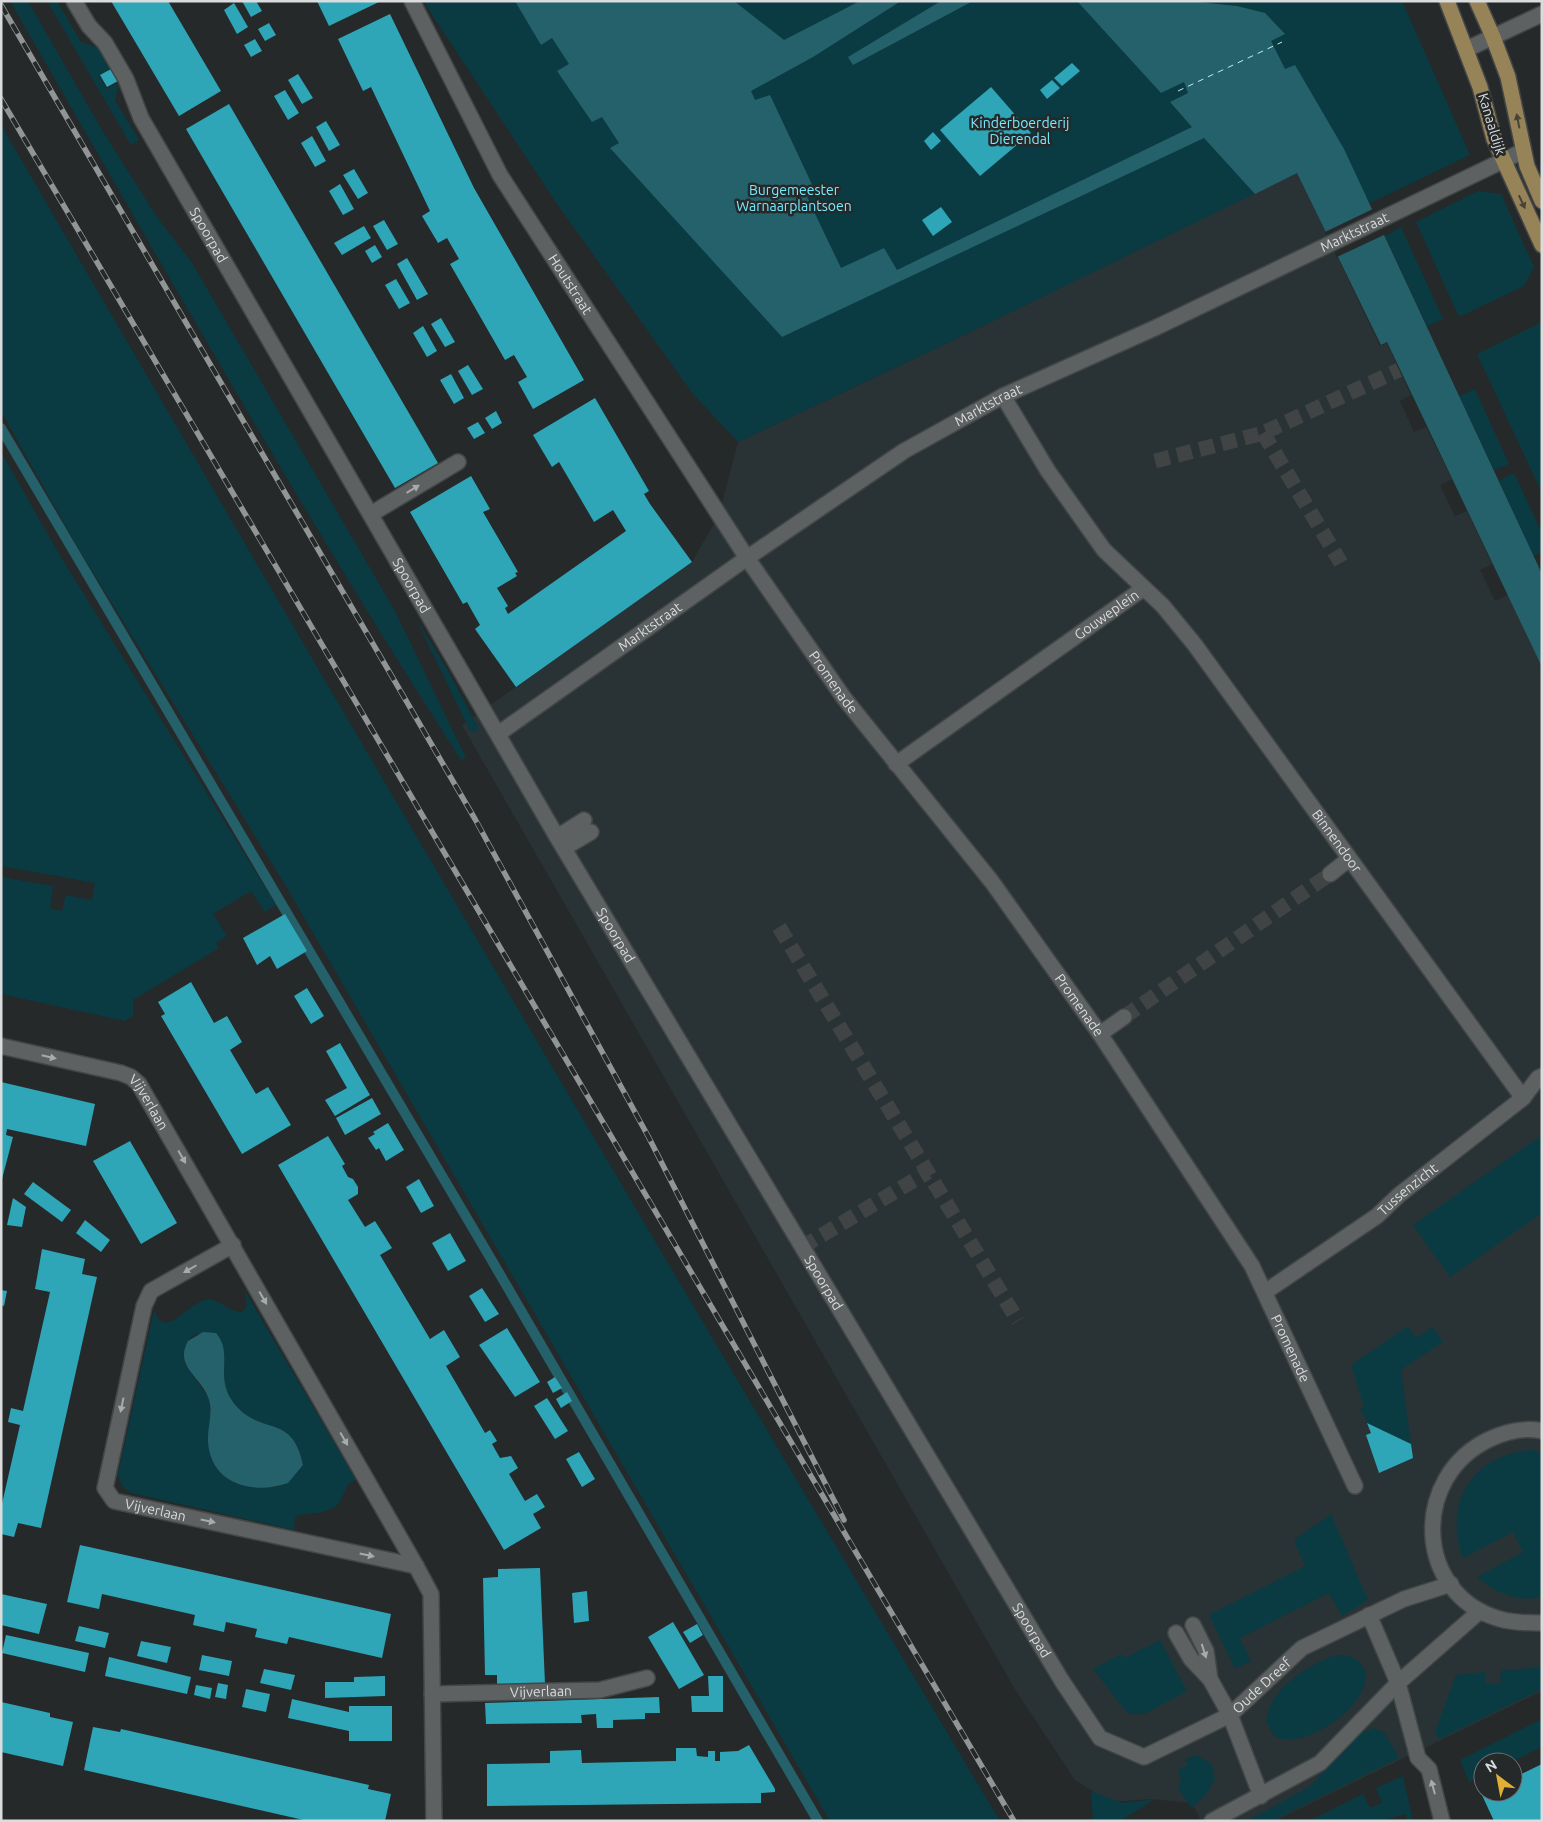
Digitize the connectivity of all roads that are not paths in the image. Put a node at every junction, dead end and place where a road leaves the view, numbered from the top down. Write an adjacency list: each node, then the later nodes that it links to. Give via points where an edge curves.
1 (74, 1): 14 (street, Spoorpad, via 126,79 141,118)
2 (412, 1): 15 (street, Houtstraat, via 500,175)
3 (1447, 1): 7 (main road, Kanaaldijk)
4 (1477, 1): 6 (main road, Kanaaldijk)
5 (1542, 14): 6 (street)
6 (1494, 36): 7 (street); 8 (main road, Kanaaldijk, one-way to 6, via 1508,77)
7 (1467, 49): 9 (main road, Kanaaldijk)
8 (1523, 151): 9 (street, Marktstraat); 10 (main road, Kanaaldijk)
9 (1502, 160): 11 (main road, Kanaaldijk, one-way to 11); 12 (street, Marktstraat, via 1331,245)
10 (1542, 201)
11 (1542, 245)
12 (1003, 396): 15 (street, Marktstraat, via 904,451); 16 (street, Gouweplein, via 1048,471 1104,550)
13 (458, 462): 14 (street, one-way to 13)
14 (371, 514): 17 (street, Spoorpad)
15 (747, 558): 17 (street, Marktstraat); 18 (street, Promenade, via 844,698)
16 (1144, 588): 18 (street, Gouweplein); 21 (street, Binnendoor, via 1195,645)
17 (498, 734): 20 (street, Spoorpad)
18 (896, 764): 24 (street, Promenade, via 992,882)
19 (588, 826): 20 (street)
20 (560, 842): 43 (street, Spoorpad, via 1052,1664 1100,1738 1144,1757)
21 (1349, 859): 22 (street); 27 (street, Binnendoor)
22 (1330, 874)
23 (1124, 1017): 24 (street)
24 (1100, 1034): 29 (street, Promenade, via 1255,1271)
25 (1, 1046): 28 (street, Vijverlaan, one-way to 28, via 121,1072 131,1077 139,1084)
26 (1542, 1076): 27 (street, Tussenzicht)
27 (1523, 1098): 29 (street, Tussenzicht, via 1377,1216)
28 (233, 1245): 32 (street, Vijverlaan, one-way to 32); 32 (street, Vijverlaan, one-way to 32, via 152,1291 144,1306 105,1488 114,1501)
29 (1265, 1292): 31 (street, Promenade)
30 (1542, 1431): 33 (street, via 1500,1434 1479,1444 1446,1476 1432,1519 1433,1542 1439,1564)
31 (1355, 1486)
32 (416, 1566): 42 (street, Vijverlaan, via 431,1594)
33 (1451, 1584): 34 (street); 35 (street, Oude Dreef, via 1404,1599)
34 (1480, 1611): 36 (street, via 1499,1619); 41 (street)
35 (1369, 1616): 41 (street); 43 (street, Oude Dreef, via 1302,1648)
36 (1542, 1623)
37 (1193, 1625): 40 (street, one-way to 40, via 1206,1651)
38 (1176, 1633): 40 (street, via 1191,1659)
39 (648, 1678): 42 (street, Vijverlaan, via 600,1690)
40 (1210, 1679): 43 (street)
41 (1398, 1683): 44 (street, via 1320,1763); 47 (street, one-way to 41, via 1428,1769 1418,1758)
42 (432, 1694): 45 (street, Vijverlaan)
43 (1230, 1715): 44 (street, Oude Dreef)
44 (1261, 1796): 46 (street)
45 (434, 1821)
46 (1212, 1821)
47 (1442, 1821)

